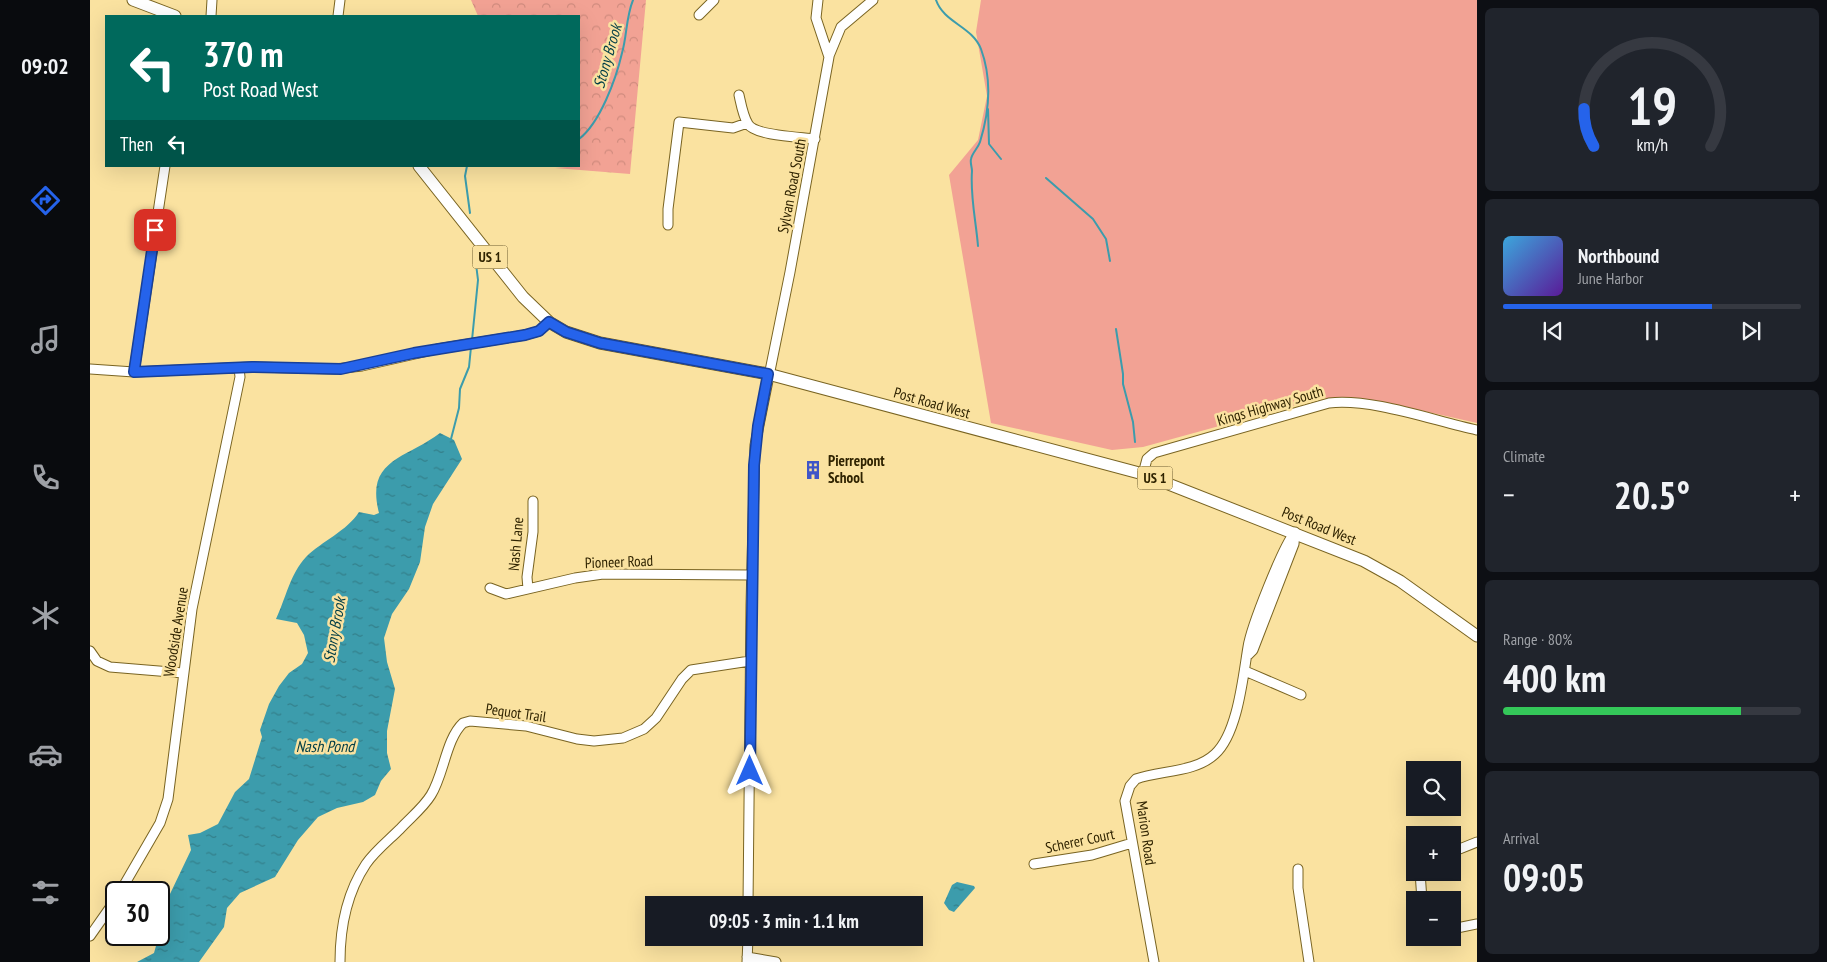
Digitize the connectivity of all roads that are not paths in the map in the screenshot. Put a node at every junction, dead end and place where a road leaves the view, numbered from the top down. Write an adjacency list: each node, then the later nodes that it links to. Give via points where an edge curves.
1 (133, 0): 7 (main road)
2 (212, 0): 8 (street)
3 (340, 0): 9 (street)
4 (714, 0): 10 (street)
5 (873, 0): 11 (street)
6 (818, 1): 11 (street, Sylvan Road South, via 824,27 831,30); 12 (street, Sylvan Road South, via 816,18)
7 (172, 15)
8 (212, 15)
9 (338, 15)
10 (699, 15)
11 (841, 27): 12 (street)
12 (829, 56): 15 (street, Sylvan Road South)
13 (739, 95): 14 (street)
14 (747, 123): 15 (street, via 762,132); 18 (street, via 734,128 680,122)
15 (815, 138): 23 (street, Sylvan Road South)
16 (165, 167): 22 (street)
17 (420, 167): 19 (main road, Post Road West / US 1, via 515,288)
18 (668, 225)
19 (549, 322): 20 (street, via 532,334 414,353 346,368); 23 (main road, Post Road West / US 1, via 566,332 600,343)
20 (239, 368): 22 (street); 35 (street, Woodside Avenue, via 240,377 192,609)
21 (90, 369): 22 (street)
22 (134, 372)
23 (768, 374): 25 (main road, Post Road West / US 1); 28 (street, Sylvan Road South, via 754,451)
24 (1477, 430): 25 (street, Kings Highway South, via 1368,405 1329,403 1154,453 1146,459)
25 (1142, 474): 27 (main road, Post Road West / US 1)
26 (533, 502): 30 (street, Nash Lane)
27 (1295, 532): 31 (main road, Post Road West / US 1, via 1389,574); 34 (street, Marion Road, via 1292,549 1253,650 1248,655)
28 (751, 575): 30 (street, Pioneer Road, via 603,574); 33 (street, Sylvan Road South)
29 (490, 588): 30 (street, Pioneer Road, via 506,594)
30 (528, 589)
31 (1477, 636)
32 (90, 651): 35 (street, via 97,661 110,667)
33 (750, 662): 43 (street, Sylvan Road South); 50 (street, Pequot Trail, via 692,670 682,679 656,718 644,729 623,738 577,739 526,726 462,723 430,796 376,852 361,873 344,910)
34 (1245, 671): 36 (street); 38 (street, Marion Road, via 1232,725 1216,754 1196,765 1141,777 1130,786 1126,802)
35 (183, 673): 42 (street, Woodside Avenue, via 166,806)
36 (1301, 695)
37 (1477, 842): 39 (street)
38 (1132, 843): 40 (street, Scherer Court, via 1092,855); 52 (street, Marion Road)
39 (1461, 848)
40 (1034, 864)
41 (1298, 868): 53 (street)
42 (126, 881)
43 (748, 896)
44 (105, 915): 47 (street)
45 (1477, 924): 46 (street)
46 (1461, 927)
47 (90, 936)
48 (748, 946): 49 (street)
49 (747, 959): 51 (street)
50 (340, 962)
51 (776, 962)
52 (1154, 962)
53 (1309, 962)

